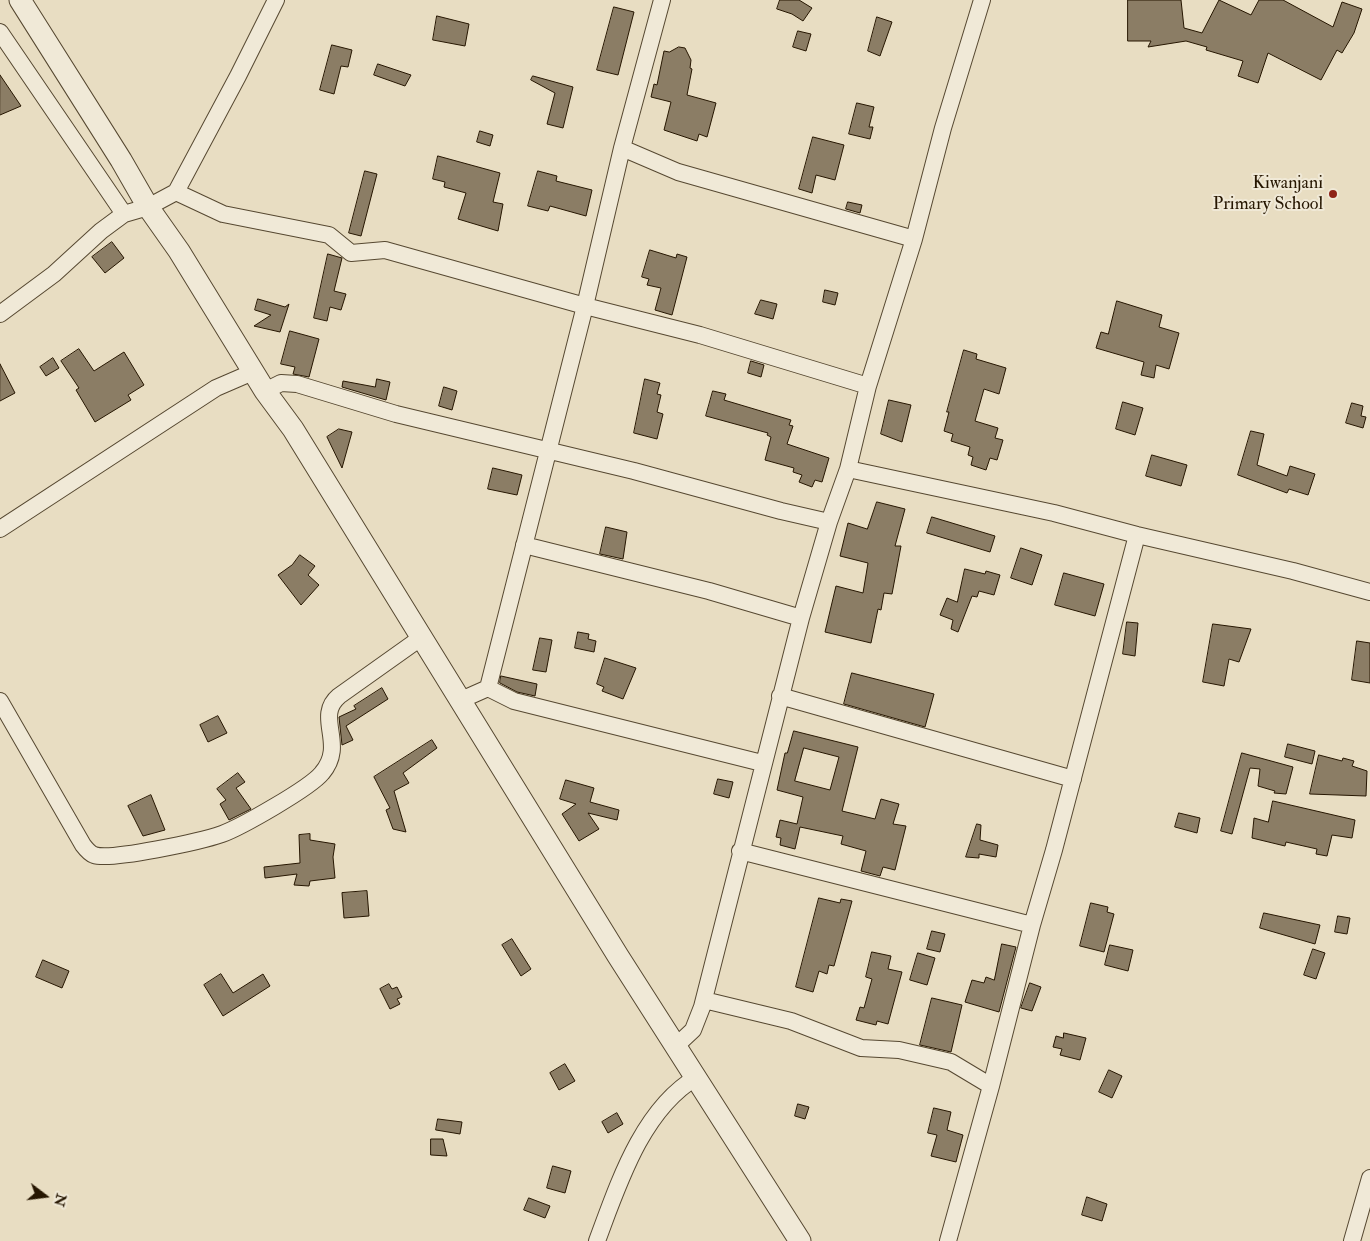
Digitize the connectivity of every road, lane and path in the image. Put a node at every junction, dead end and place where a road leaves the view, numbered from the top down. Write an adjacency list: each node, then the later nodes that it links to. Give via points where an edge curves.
1 (20, 0): 8 (street)
2 (276, 0): 7 (street)
3 (662, 0): 6 (street)
4 (982, 0): 10 (street)
5 (0, 32): 9 (street)
6 (622, 148): 10 (street, via 678,172); 11 (street)
7 (176, 192): 8 (street); 11 (street, via 223,214 329,235 351,254 384,250)
8 (148, 207): 9 (street); 13 (street, via 179,251)
9 (124, 214): 12 (street, via 54,274)
10 (914, 239): 14 (street)
11 (585, 306): 14 (street); 16 (street)
12 (0, 314)
13 (253, 372): 15 (street); 19 (street, via 216,388)
14 (868, 386): 17 (street)
15 (265, 391): 16 (street, via 281,383 297,384 396,414); 24 (street, via 293,429)
16 (549, 450): 18 (street); 21 (street)
17 (848, 469): 18 (street); 20 (street, via 1054,513)
18 (829, 522): 23 (street)
19 (0, 529)
20 (1138, 535): 22 (street); 30 (street)
21 (524, 545): 23 (street, via 709,591); 25 (street)
22 (1370, 592)
23 (801, 618): 26 (street)
24 (422, 637): 27 (street); 28 (street, via 339,696 330,706 328,717 334,750 324,771 309,784 220,835 119,856 95,855 83,845)
25 (488, 688): 27 (street); 29 (street, via 514,702)
26 (780, 696): 29 (street); 30 (street)
27 (461, 700): 34 (street, via 618,956)
28 (0, 701)
29 (762, 763): 31 (street)
30 (1073, 779): 32 (street)
31 (740, 851): 32 (street); 33 (street)
32 (1032, 925): 36 (street)
33 (704, 1000): 34 (street, via 693,1030); 36 (street, via 791,1021 861,1048 899,1050 951,1062)
34 (677, 1045): 35 (street)
35 (697, 1077): 38 (street, via 672,1095 637,1145 628,1160); 39 (street)
36 (991, 1086): 40 (street)
37 (1370, 1178): 41 (street)
38 (597, 1241)
39 (800, 1241)
40 (948, 1241)
41 (1352, 1241)

